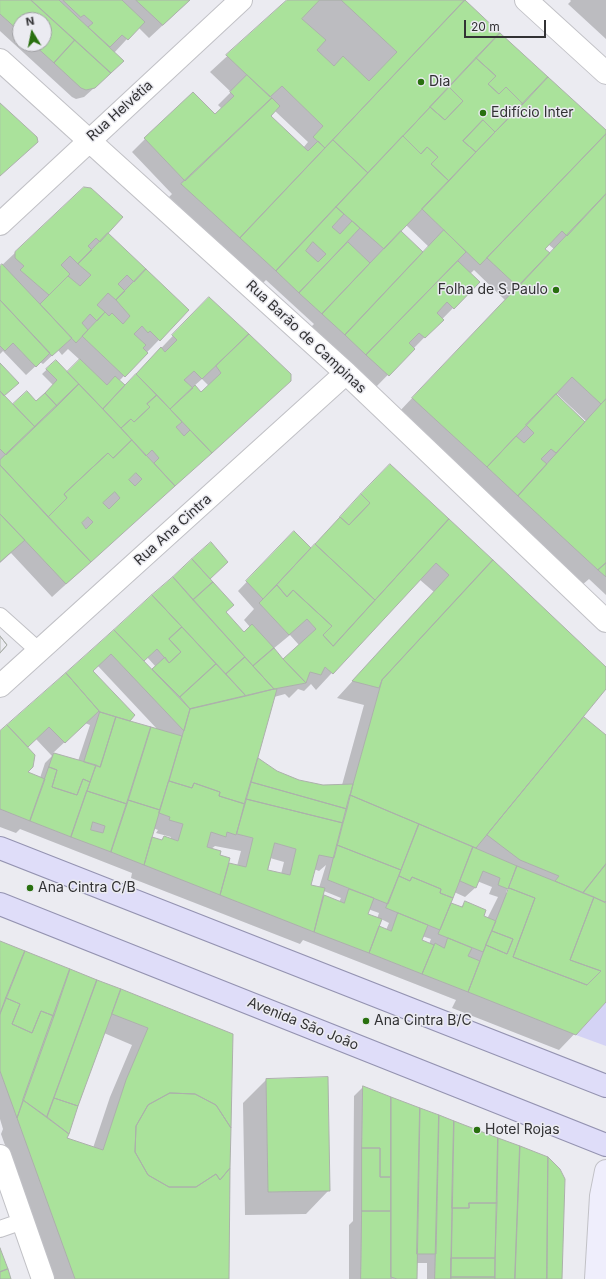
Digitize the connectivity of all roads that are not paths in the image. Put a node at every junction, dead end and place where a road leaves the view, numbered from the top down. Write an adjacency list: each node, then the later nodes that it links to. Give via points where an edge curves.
1 (241, 0): 5 (street, Rua Helvétia)
2 (526, 0): 4 (street)
3 (0, 60): 5 (street, Rua Barão de Campinas)
4 (606, 74)
5 (88, 140): 6 (street, Rua Helvétia); 7 (street, Rua Barão de Campinas)
6 (0, 224)
7 (346, 374): 9 (street, Rua Barão de Campinas); 10 (street, Rua Ana Cintra)
8 (0, 616): 10 (lane)
9 (606, 621)
10 (39, 651): 11 (street, Rua Ana Cintra)
11 (0, 686)
12 (0, 848): 14 (main road)
13 (0, 904): 15 (main road, Avenida São João)
14 (606, 1086)
15 (606, 1145)
16 (0, 1156): 18 (street)
17 (606, 1171): 21 (main road, via 601,1196)
18 (23, 1221): 19 (lane); 20 (street)
19 (0, 1229)
20 (43, 1279)
21 (596, 1279)

